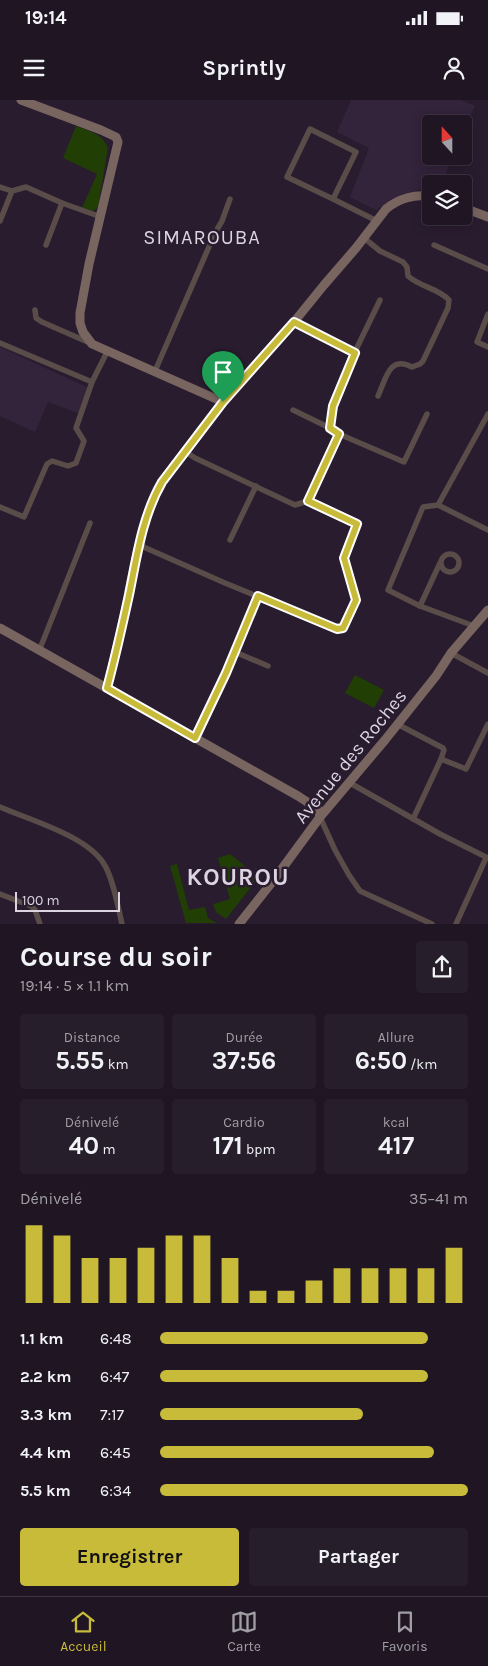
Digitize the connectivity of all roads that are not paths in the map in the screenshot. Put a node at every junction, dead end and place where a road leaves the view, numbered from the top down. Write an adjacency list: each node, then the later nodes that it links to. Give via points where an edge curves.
1 (21, 100): 9 (street, via 116,137 118,142)
2 (0, 187): 3 (street)
3 (12, 191): 7 (street, via 26,187); 11 (street)
4 (422, 196): 12 (street, via 408,197 391,205)
5 (230, 199): 26 (street)
6 (333, 199): 6 (street, via 287,177 310,130 356,152); 12 (street)
7 (62, 203): 9 (street); 14 (street)
8 (472, 211): 10 (street)
9 (101, 216): 22 (street, via 80,314 83,332)
10 (488, 217)
11 (0, 221)
12 (377, 221): 13 (street)
13 (364, 238): 20 (street); 28 (street, via 380,251 403,262 412,280 449,300 423,361 412,366 395,363)
14 (46, 245)
15 (434, 245): 16 (street)
16 (488, 269)
17 (380, 300): 25 (street)
18 (34, 310): 22 (street, via 36,318 42,322)
19 (488, 314): 23 (street, via 477,342)
20 (294, 322): 25 (street); 29 (street)
21 (0, 343): 27 (street)
22 (92, 344): 24 (street)
23 (488, 348)
24 (108, 350): 26 (street); 27 (street)
25 (355, 353): 33 (street, via 333,406)
26 (156, 371): 29 (street)
27 (92, 382): 39 (street, via 76,428 84,441 76,463 68,466 52,461 47,464 24,516)
28 (378, 396)
29 (223, 402): 35 (street)
30 (293, 410): 33 (street)
31 (427, 414): 34 (street, via 404,462)
32 (488, 414): 38 (street)
33 (330, 428): 34 (street)
34 (339, 434): 37 (street)
35 (186, 452): 36 (street); 43 (street, via 155,495)
36 (256, 486): 37 (street, via 296,505); 42 (street)
37 (308, 501): 45 (street, via 357,524 344,558 356,600 343,628 337,629)
38 (438, 505): 41 (street); 46 (street, via 423,507 388,590)
39 (0, 508)
40 (90, 523): 50 (street)
41 (488, 530)
42 (230, 540)
43 (139, 545): 45 (street); 55 (street)
44 (440, 563): 46 (street)
45 (258, 596): 51 (street)
46 (420, 606): 48 (street)
47 (487, 615): 48 (street, Avenue des Roches)
48 (474, 626): 52 (street, Avenue des Roches)
49 (0, 628): 50 (street)
50 (40, 651): 55 (street)
51 (235, 652): 53 (street); 58 (street)
52 (451, 653): 54 (street); 56 (street, Avenue des Roches)
53 (268, 666)
54 (488, 673)
55 (107, 688): 58 (street)
56 (397, 724): 59 (street, via 443,748); 60 (street, Avenue des Roches)
57 (488, 724): 59 (street, via 466,769)
58 (195, 738): 62 (street, via 318,809)
59 (441, 759): 63 (street)
60 (350, 783): 62 (street, Avenue des Roches); 63 (street)
61 (0, 807): 67 (street, via 75,838 96,852 106,865)
62 (320, 817): 68 (street, Avenue des Roches); 69 (street, via 360,891)
63 (413, 819): 64 (street)
64 (487, 858): 70 (street)
65 (0, 894): 66 (street, via 31,906)
66 (40, 924)
67 (122, 924)
68 (239, 924)
69 (432, 924)
70 (456, 924)

